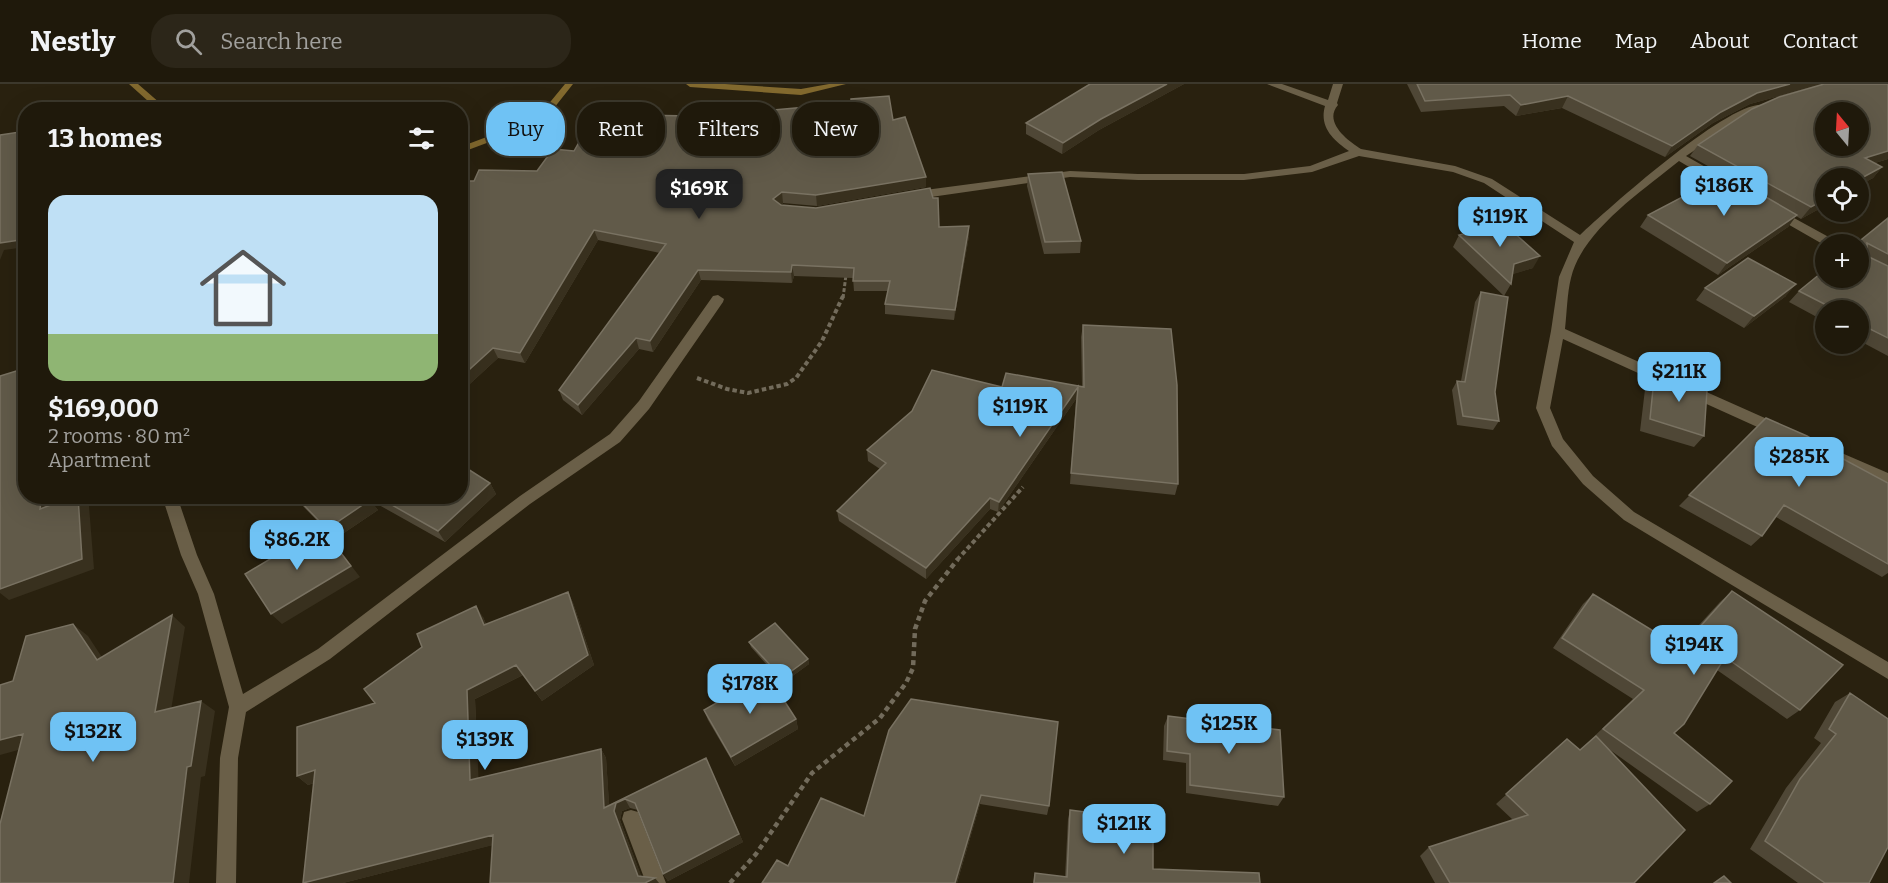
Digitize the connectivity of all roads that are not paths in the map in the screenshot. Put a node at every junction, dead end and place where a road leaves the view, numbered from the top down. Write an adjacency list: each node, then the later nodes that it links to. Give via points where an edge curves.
1 (1272, 84): 4 (street)
2 (1338, 84): 4 (street)
3 (1766, 104): 6 (street, via 1739,116)
4 (1333, 105): 5 (street, via 1329,124 1345,144)
5 (1358, 152): 7 (street, via 1312,169 1244,177 1070,174); 9 (street, via 1455,169 1488,181)
6 (1678, 156): 8 (street); 9 (street)
7 (898, 198)
8 (1815, 234)
9 (1581, 241): 11 (street, via 1564,277)
10 (718, 299): 17 (street, via 644,405 615,438 525,500 324,654)
11 (1558, 331): 12 (street); 16 (street, via 1543,408 1557,442 1588,480 1629,516)
12 (1792, 437)
13 (1824, 451): 14 (street)
14 (1888, 480)
15 (172, 504): 17 (street, via 206,594)
16 (1888, 671)
17 (238, 707): 19 (street, via 229,758)
18 (631, 819): 20 (street)
19 (226, 883)
20 (656, 883)

